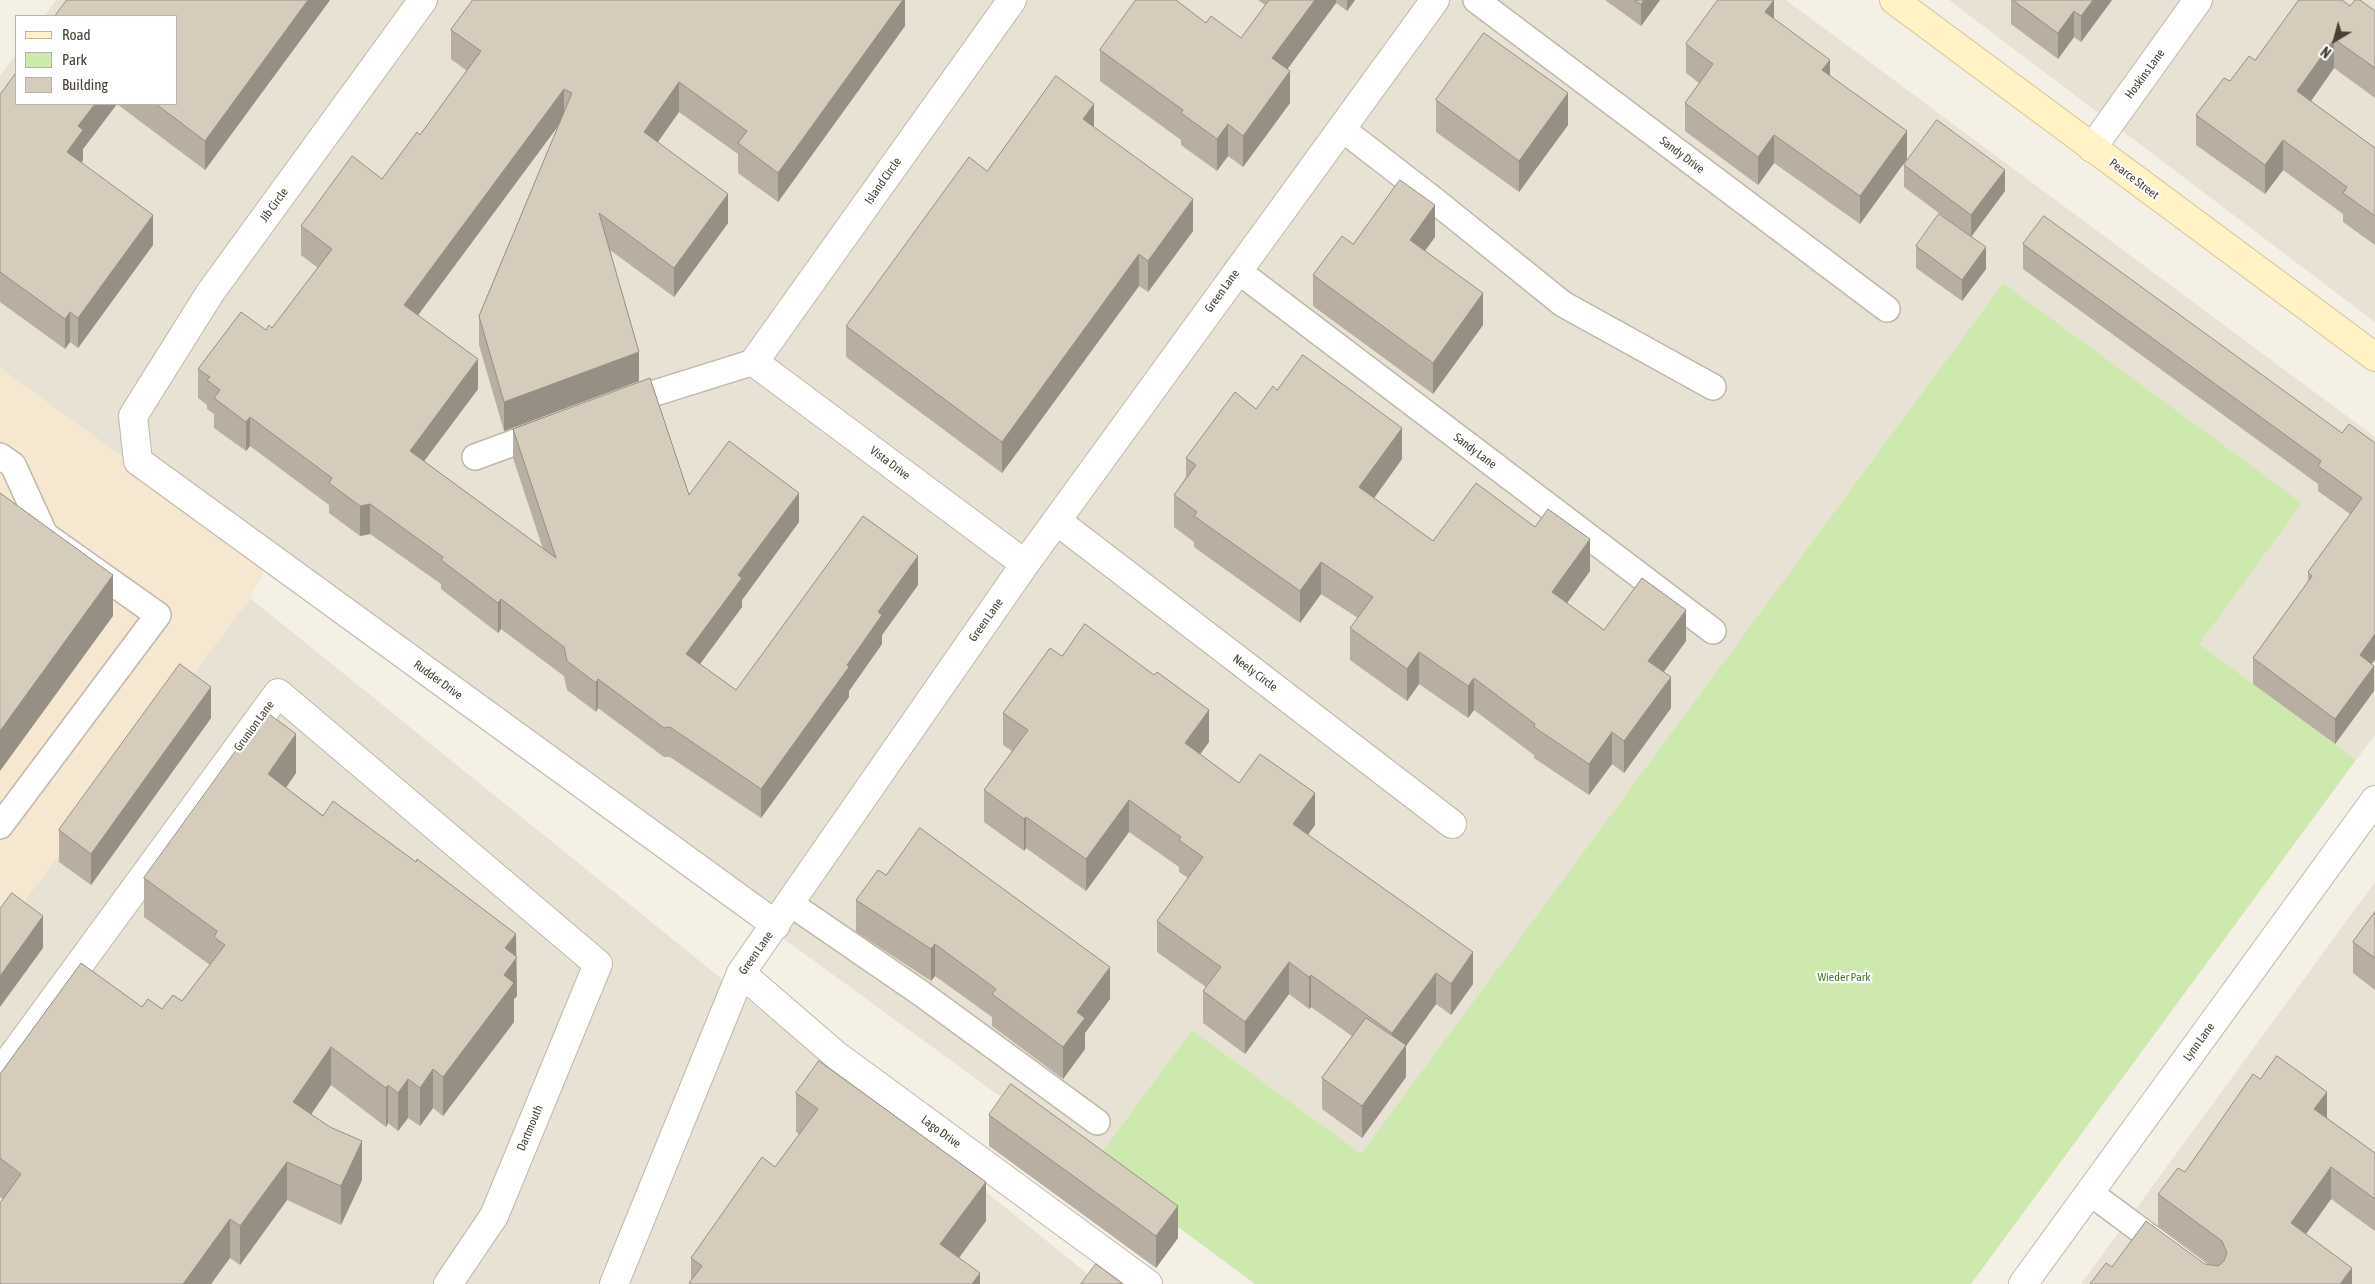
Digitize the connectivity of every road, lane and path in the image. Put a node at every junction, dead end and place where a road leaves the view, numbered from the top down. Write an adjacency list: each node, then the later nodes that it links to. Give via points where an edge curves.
1 (423, 0): 15 (street, Jib Circle, via 210,293)
2 (1012, 0): 12 (street, Island Circle)
3 (1435, 0): 7 (street, Green Lane)
4 (1476, 0): 10 (lane, Sandy Drive)
5 (1894, 0): 8 (street, Pearce Street)
6 (2198, 0): 8 (street, Hoskins Lane)
7 (1341, 128): 9 (street, Green Lane); 13 (lane, via 1563,304)
8 (2092, 148): 11 (street, Pearce Street)
9 (1237, 270): 19 (street, Green Lane); 21 (lane, Sandy Lane)
10 (1887, 309)
11 (2375, 357)
12 (754, 362): 14 (lane); 20 (street, Vista Drive)
13 (1713, 387)
14 (601, 411)
15 (133, 416): 25 (street, Rudder Drive, via 138,462)
16 (565, 424): 18 (lane)
17 (0, 456): 24 (lane, via 13,466 45,534 158,616)
18 (475, 458)
19 (1057, 521): 20 (street, Green Lane); 23 (street, Neely Circle)
20 (1024, 564): 25 (street, Green Lane)
21 (1713, 631)
22 (2375, 800): 30 (street, Lynn Lane)
23 (1452, 824)
24 (0, 826)
25 (783, 915): 27 (street, Green Lane); 29 (lane, via 922,994)
26 (598, 964): 28 (street, Grunion Lane, via 278,693); 31 (street, Dartmouth, via 494,1216)
27 (741, 973): 32 (street, Green Lane); 33 (street, Lago Drive, via 836,1055)
28 (0, 1072)
29 (1097, 1122)
30 (2089, 1192): 34 (street, Lynn Lane); 35 (lane)
31 (448, 1284)
32 (614, 1284)
33 (1148, 1284)
34 (2022, 1284)
35 (2213, 1284)

